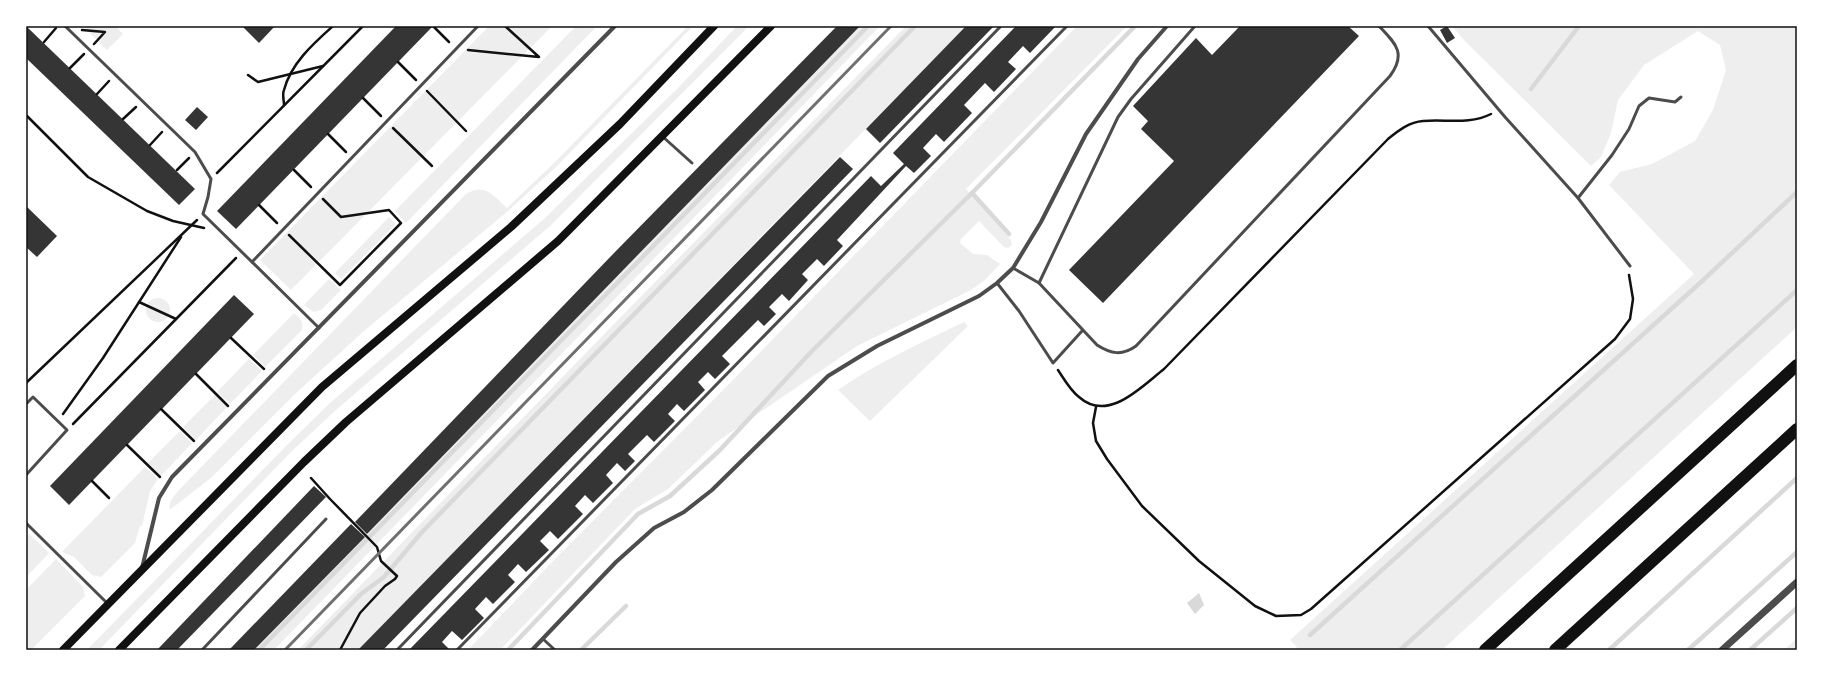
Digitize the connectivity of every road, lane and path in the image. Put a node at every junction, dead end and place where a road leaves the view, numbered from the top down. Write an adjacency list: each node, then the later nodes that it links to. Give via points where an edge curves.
1 (58, 26): 17 (path)
2 (64, 26): 22 (lane)
3 (333, 26): 21 (path, via 304,54)
4 (363, 26): 20 (path)
5 (433, 26): 18 (path)
6 (478, 26): 18 (lane)
7 (505, 26): 18 (path, via 539,57)
8 (615, 26): 63 (street)
9 (714, 26): 87 (main road, via 620,124 511,227 322,386)
10 (771, 26): 37 (main road)
11 (1001, 26): 95 (lane)
12 (1067, 26): 96 (lane)
13 (1167, 26): 58 (street, via 1138,59 1086,134 1041,222)
14 (1195, 26): 60 (lane, via 1118,117)
15 (1379, 26): 64 (lane, via 1397,47 1400,56 1397,67 1136,346 1126,352 1105,351)
16 (1428, 26): 30 (lane)
17 (44, 42)
18 (456, 49): 24 (lane)
19 (398, 62): 24 (path)
20 (324, 66): 21 (path); 29 (path)
21 (290, 74): 23 (path, via 258,82); 29 (path, via 283,91)
22 (116, 75): 25 (path); 28 (lane)
23 (248, 75)
24 (421, 85): 33 (lane); 35 (path)
25 (97, 94)
26 (1681, 97): 47 (lane, via 1676,102 1649,98 1639,106 1629,129 1612,155)
27 (363, 98): 33 (path)
28 (142, 101): 32 (path); 34 (lane)
29 (284, 106): 45 (path)
30 (1499, 110): 47 (lane); 73 (path, via 1482,119 1456,122 1422,121 1404,127 1388,139 1164,369 1124,400)
31 (26, 115): 50 (path, via 88,177 147,211)
32 (123, 119)
33 (387, 121): 40 (lane); 42 (path)
34 (168, 126): 38 (path); 39 (lane)
35 (466, 131)
36 (328, 134): 40 (path)
37 (662, 136): 41 (lane); 92 (main road, via 558,242 335,432)
38 (150, 145)
39 (195, 152): 43 (path); 45 (lane)
40 (352, 157): 46 (lane)
41 (692, 164)
42 (432, 166)
43 (177, 170)
44 (294, 170): 46 (path)
45 (211, 179): 49 (lane)
46 (318, 193): 51 (lane); 51 (path, via 341,217 389,210 401,223 340,285)
47 (1578, 198): 55 (lane)
48 (259, 205): 51 (path)
49 (203, 214): 50 (path); 52 (lane)
50 (191, 226): 52 (path); 53 (path)
51 (283, 229): 56 (lane)
52 (220, 231): 54 (lane)
53 (183, 233): 61 (path); 70 (path)
54 (242, 252): 56 (lane); 62 (path)
55 (1621, 254): 57 (lane); 73 (path, via 1629,274 1634,299 1630,319 1615,339 1311,609 1301,614 1276,616 1255,606 1199,561 1142,506 1096,441 1093,423)
56 (252, 262): 63 (lane)
57 (1630, 266)
58 (1013, 268): 59 (street); 60 (lane)
59 (997, 283): 66 (lane, via 1019,311); 90 (street, via 979,296 877,346 828,376 712,490 684,512 654,528 616,562)
60 (1039, 283): 64 (lane)
61 (139, 302): 62 (path); 75 (path)
62 (176, 320): 77 (path)
63 (319, 328): 87 (street, via 172,477 159,498)
64 (1082, 331): 66 (lane)
65 (231, 338): 68 (path)
66 (1052, 363): 73 (path, via 1078,397)
67 (1797, 365): 99 (highway)
68 (264, 369)
69 (196, 374): 72 (path)
70 (26, 383)
71 (26, 404): 75 (lane, via 33,397)
72 (228, 406)
73 (1096, 407)
74 (161, 409): 78 (path)
75 (58, 421): 77 (lane)
76 (1797, 429): 100 (highway)
77 (67, 430): 80 (lane)
78 (194, 441)
79 (127, 445): 81 (path)
80 (26, 475)
81 (160, 478)
82 (312, 478): 94 (path, via 330,500 371,540 377,547 381,561 396,576 360,613)
83 (92, 481): 84 (path)
84 (109, 498)
85 (326, 519): 93 (lane)
86 (26, 525): 89 (lane)
87 (141, 570): 89 (main road)
88 (1797, 582): 101 (street)
89 (108, 604): 91 (main road)
90 (542, 639): 97 (street); 98 (lane)
91 (63, 650)
92 (119, 650)
93 (202, 650)
94 (340, 650)
95 (397, 650)
96 (458, 650)
97 (532, 650)
98 (555, 650)
99 (1486, 650)
100 (1555, 650)
101 (1722, 650)

